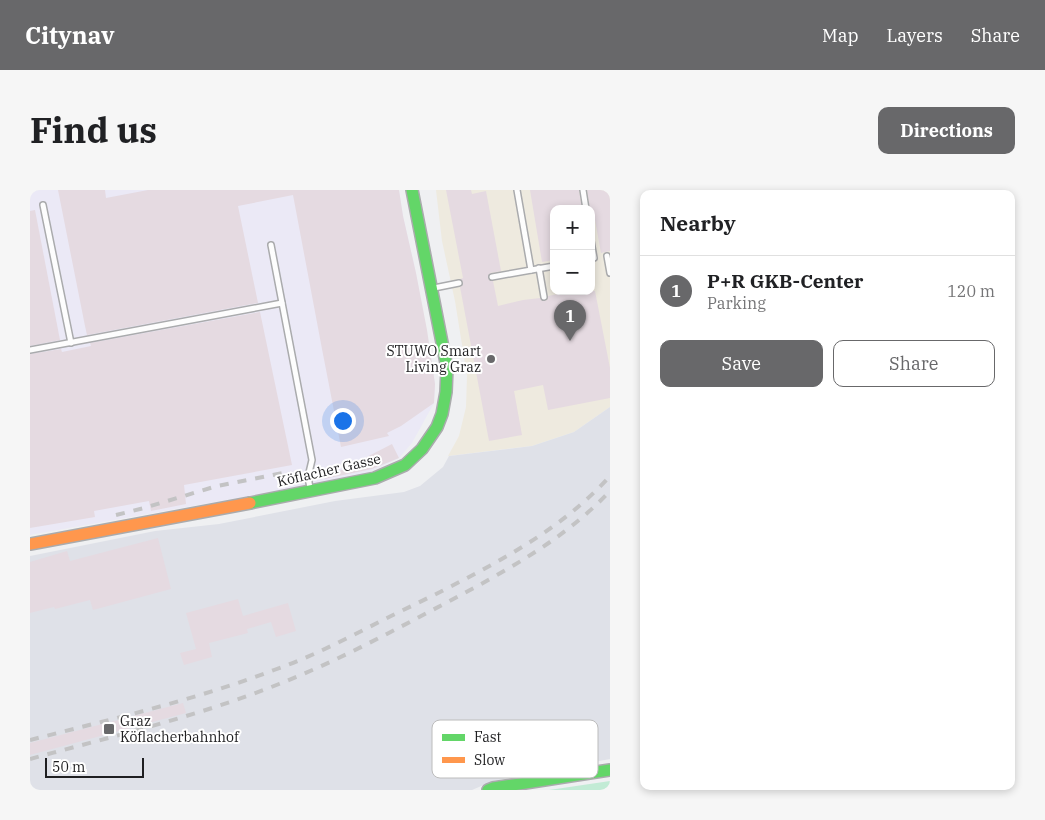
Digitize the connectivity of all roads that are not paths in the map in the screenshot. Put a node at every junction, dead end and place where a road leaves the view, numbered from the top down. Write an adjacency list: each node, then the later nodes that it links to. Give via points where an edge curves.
1 (412, 190): 15 (street, Köflacher Gasse)
2 (518, 190): 11 (lane)
3 (583, 190): 5 (lane)
4 (43, 205): 18 (lane)
5 (585, 205)
6 (271, 245): 17 (lane)
7 (608, 255): 8 (lane); 12 (lane)
8 (595, 258)
9 (550, 267): 10 (lane)
10 (539, 268): 11 (lane); 16 (lane)
11 (531, 270): 13 (lane)
12 (610, 273)
13 (492, 277)
14 (459, 283): 15 (lane)
15 (431, 289): 20 (street, Köflacher Gasse, via 447,368 446,392 437,427 422,449 405,465 375,478)
16 (544, 297)
17 (282, 303): 18 (lane); 20 (lane, via 312,460 308,477)
18 (71, 343): 19 (lane)
19 (30, 350)
20 (310, 491): 21 (street, Köflacher Gasse)
21 (30, 544)
22 (558, 778): 23 (street)
23 (488, 790)

